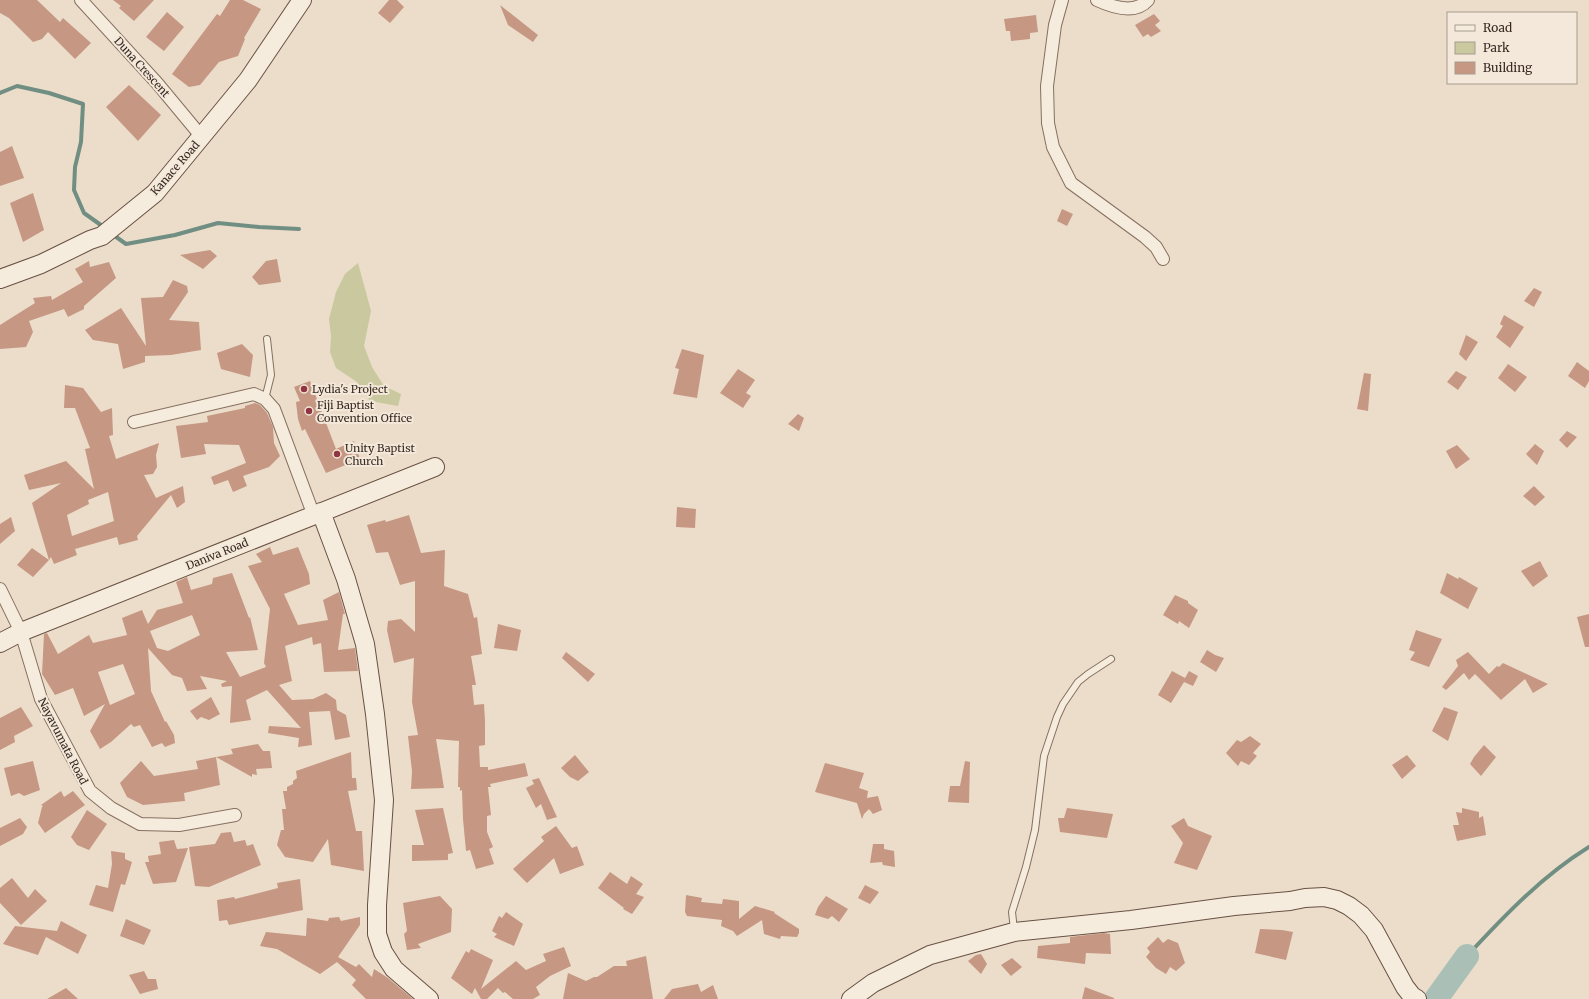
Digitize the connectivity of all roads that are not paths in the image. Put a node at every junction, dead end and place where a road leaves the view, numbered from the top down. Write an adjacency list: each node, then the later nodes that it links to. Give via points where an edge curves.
1 (81, 0): 6 (street, Duna Crescent)
2 (302, 0): 6 (street, Kanace Road, via 248,80)
3 (1062, 0): 7 (street, via 1055,25 1047,86 1048,123 1053,147 1071,183 1145,237 1156,247)
4 (1097, 0): 5 (street, via 1132,9 1145,4)
5 (1148, 0)
6 (202, 136): 8 (street, Kanace Road, via 155,193 109,231 41,264)
7 (1163, 260)
8 (0, 279)
9 (267, 339): 10 (lane, via 271,375)
10 (265, 399): 11 (street, via 254,394); 13 (street, via 274,409)
11 (134, 422)
12 (435, 467): 13 (street, Daniva Road)
13 (317, 514): 15 (street, Daniva Road); 21 (street, via 346,579 366,644 384,800 377,934 382,952 394,969)
14 (0, 589): 15 (street, Nayavumata Road)
15 (21, 632): 16 (street, Daniva Road); 18 (street, Nayavumata Road, via 40,700 90,791 111,808 140,824 178,825)
16 (0, 643)
17 (1111, 659): 19 (lane, via 1078,682 1057,717 1044,756 1035,830 1012,912)
18 (235, 815)
19 (1014, 932): 20 (street, via 1324,897 1337,900 1361,914 1374,930 1401,981); 22 (street, via 930,955 872,983)
20 (1415, 997)
21 (429, 999)
22 (851, 999)

